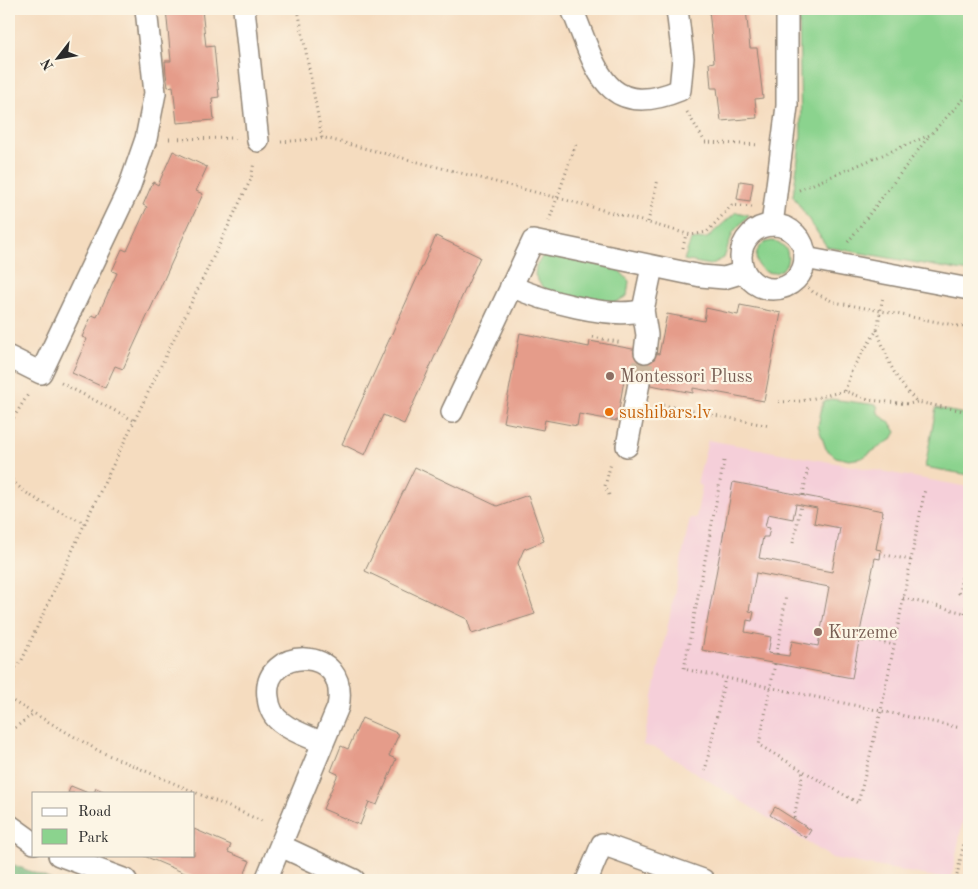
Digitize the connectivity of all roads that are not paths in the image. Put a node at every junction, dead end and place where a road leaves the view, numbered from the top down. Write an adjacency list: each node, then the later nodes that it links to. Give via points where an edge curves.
1 (146, 9): 15 (street, via 155,93 146,139 129,188 41,372)
2 (244, 9): 6 (street)
3 (572, 9): 4 (street, via 602,80 624,97 645,100 659,99 680,90 682,58)
4 (677, 9)
5 (786, 9): 7 (street, via 788,88)
6 (258, 141)
7 (773, 212): 8 (street, via 783,227 802,243); 10 (street, via 745,242 741,260)
8 (805, 258): 10 (street, via 797,278 787,286 769,289 757,285); 12 (street)
9 (652, 267): 10 (street, via 714,278); 11 (street, via 533,241); 13 (street)
10 (744, 272)
11 (511, 286): 13 (street, via 548,300 613,313); 17 (street)
12 (969, 289)
13 (643, 310): 14 (street, via 647,335)
14 (635, 348)
15 (9, 357)
16 (637, 392): 18 (street)
17 (452, 412)
18 (628, 446)
19 (323, 742): 21 (street)
20 (12, 827): 22 (street)
21 (284, 839): 25 (street); 26 (street)
22 (32, 842)
23 (62, 856): 24 (street)
24 (126, 880)
25 (266, 880)
26 (354, 880)
27 (586, 880): 28 (street, via 602,844)
28 (703, 880)

